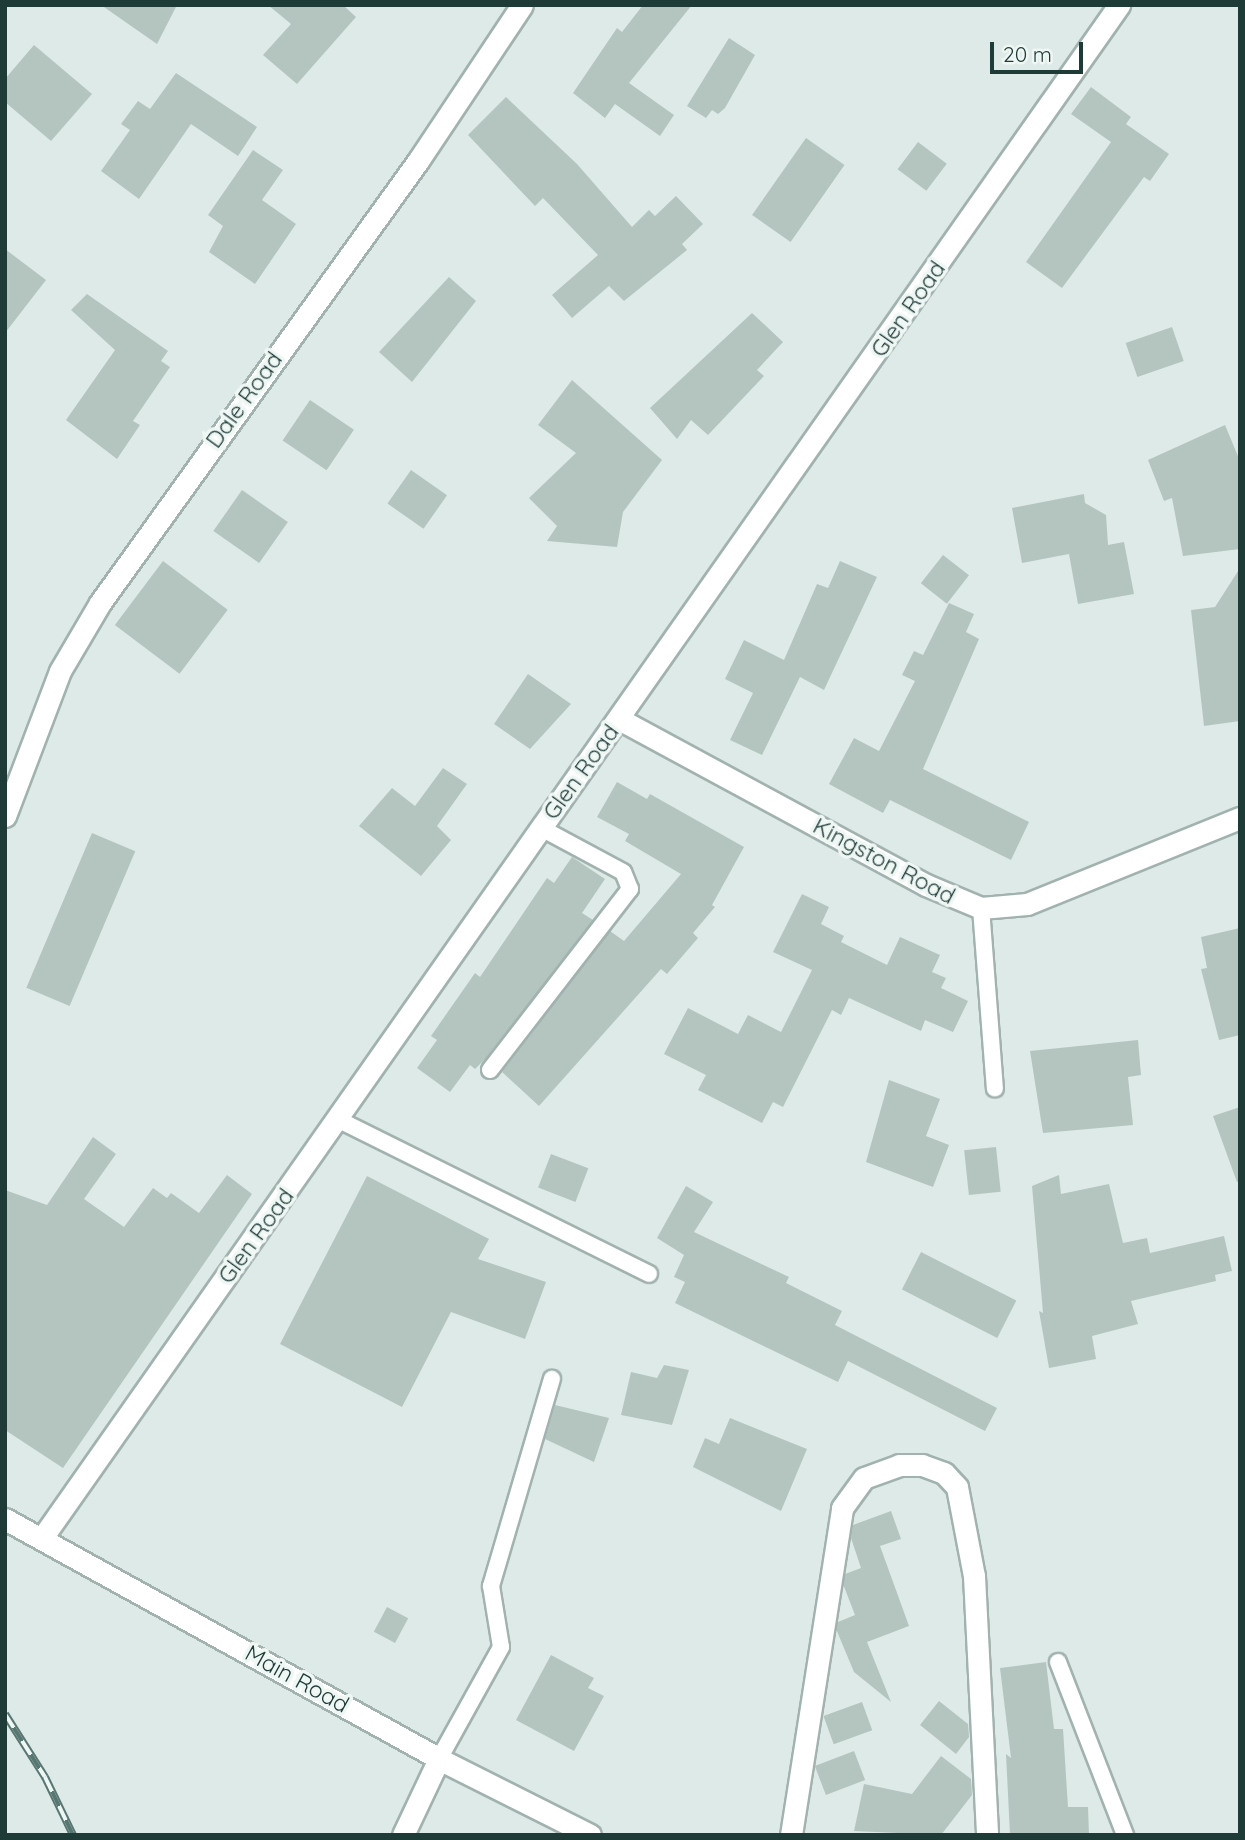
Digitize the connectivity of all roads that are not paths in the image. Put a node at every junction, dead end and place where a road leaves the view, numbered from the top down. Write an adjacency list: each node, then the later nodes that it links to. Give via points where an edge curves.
1 (522, 5): 4 (street, Dale Road, via 418,161 100,603 60,671)
2 (1110, 8): 3 (street, Glen Road)
3 (619, 719): 6 (street, Glen Road); 7 (street, Kingston Road, via 926,886)
4 (5, 816)
5 (1240, 818): 7 (street, Kingston Road, via 1027,904)
6 (541, 828): 8 (lane, via 623,872 630,889); 10 (street, Glen Road)
7 (981, 908): 9 (lane)
8 (490, 1070)
9 (995, 1088)
10 (339, 1120): 11 (lane); 14 (street, Glen Road)
11 (649, 1274)
12 (552, 1379): 16 (lane, via 491,1586 501,1647)
13 (5, 1519): 14 (street, Main Road)
14 (43, 1538): 16 (street, Main Road)
15 (1058, 1662): 21 (lane)
16 (439, 1759): 17 (street); 18 (street, Main Road)
17 (403, 1835)
18 (590, 1835)
19 (792, 1835): 20 (street, via 842,1508 864,1478 899,1465 922,1465 944,1474 957,1487 974,1576)
20 (987, 1835)
21 (1125, 1835)

